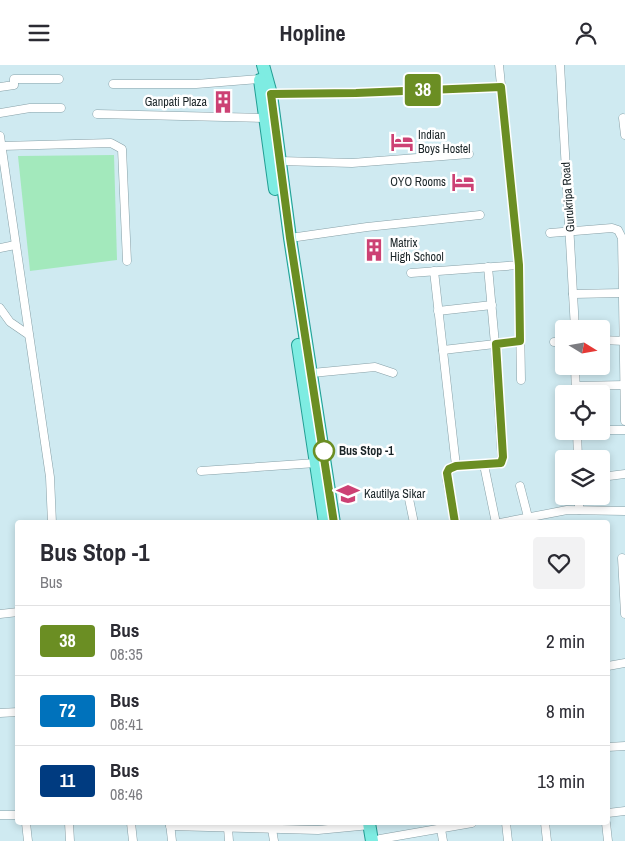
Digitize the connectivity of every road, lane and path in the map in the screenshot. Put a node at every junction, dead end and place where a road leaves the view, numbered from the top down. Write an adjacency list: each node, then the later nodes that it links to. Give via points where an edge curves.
1 (258, 65): 6 (main road)
2 (263, 65): 10 (main road)
3 (499, 65): 9 (street)
4 (560, 65): 24 (street, Gurukripa Road)
5 (59, 79): 8 (street, via 14,79 14,85)
6 (260, 79): 7 (street, via 196,84); 14 (main road)
7 (113, 84)
8 (0, 87)
9 (501, 87): 10 (street); 31 (street)
10 (271, 94): 20 (main road)
11 (61, 108): 12 (street, via 30,107)
12 (0, 113)
13 (97, 114): 14 (street)
14 (265, 118): 55 (main road)
15 (623, 118): 16 (street)
16 (625, 135)
17 (0, 136): 18 (street)
18 (2, 146): 21 (street); 30 (street, via 111,143 122,149)
19 (469, 154): 20 (street, via 352,163)
20 (280, 161): 26 (main road)
21 (9, 194): 22 (street); 27 (street)
22 (0, 195)
23 (480, 215): 26 (street)
24 (570, 231): 25 (street); 29 (street, via 612,228 620,234); 36 (street, Gurukripa Road)
25 (550, 233)
26 (290, 238): 47 (main road)
27 (15, 245): 28 (street); 41 (street)
28 (0, 248)
29 (624, 248): 35 (street)
30 (127, 261)
31 (519, 265): 32 (street); 43 (street)
32 (488, 267): 33 (street); 37 (street)
33 (434, 271): 34 (street); 39 (street)
34 (410, 273)
35 (622, 293): 36 (street); 44 (street)
36 (573, 294): 40 (street, Gurukripa Road)
37 (492, 305): 39 (street); 45 (street)
38 (0, 308): 41 (street, via 10,322)
39 (438, 311): 46 (street)
40 (574, 320)
41 (29, 335): 67 (street, via 50,477)
42 (610, 340): 44 (street)
43 (520, 341): 45 (street); 49 (street)
44 (624, 341): 50 (street)
45 (496, 344): 46 (street); 56 (street, via 503,457 499,464)
46 (443, 349): 57 (street)
47 (312, 373): 48 (street, via 375,367); 69 (main road)
48 (393, 373)
49 (520, 381)
50 (624, 385): 51 (street); 52 (street)
51 (610, 386)
52 (625, 421)
53 (610, 430): 54 (street)
54 (625, 431)
55 (316, 463): 58 (street); 68 (main road)
56 (484, 465): 57 (street); 72 (street)
57 (456, 466): 71 (street, via 447,473)
58 (201, 471)
59 (625, 474): 60 (street)
60 (610, 476)
61 (520, 486): 66 (street)
62 (408, 494): 70 (street)
63 (579, 505): 64 (street)
64 (579, 510): 65 (street); 66 (street)
65 (625, 511)
66 (528, 517): 73 (street)
67 (52, 520)
68 (325, 520)
69 (334, 520)
70 (413, 520)
71 (455, 520)
72 (497, 520)
73 (513, 520)
74 (622, 558): 77 (street)
75 (15, 612): 76 (street)
76 (0, 614)
77 (625, 614)
78 (625, 663): 79 (street)
79 (610, 666)
80 (15, 712): 81 (street)
81 (0, 713)
82 (625, 746): 83 (street)
83 (610, 747)
84 (625, 811): 85 (street)
85 (610, 813)
86 (0, 815): 87 (street)
87 (15, 815)
88 (26, 825): 103 (street)
89 (69, 825): 104 (street)
90 (131, 825): 105 (street)
91 (170, 825): 106 (street)
92 (189, 825): 100 (street)
93 (272, 825): 94 (street, via 318,830); 100 (street); 108 (street)
94 (357, 825)
95 (373, 825): 102 (main road)
96 (462, 825): 101 (street)
97 (506, 825): 110 (street)
98 (545, 825): 111 (street)
99 (606, 825): 112 (street)
100 (228, 827): 107 (street)
101 (441, 829): 102 (street); 109 (street)
102 (377, 840)
103 (28, 841)
104 (70, 841)
105 (133, 841)
106 (172, 841)
107 (229, 841)
108 (274, 841)
109 (443, 841)
110 (508, 841)
111 (547, 841)
112 (608, 841)

